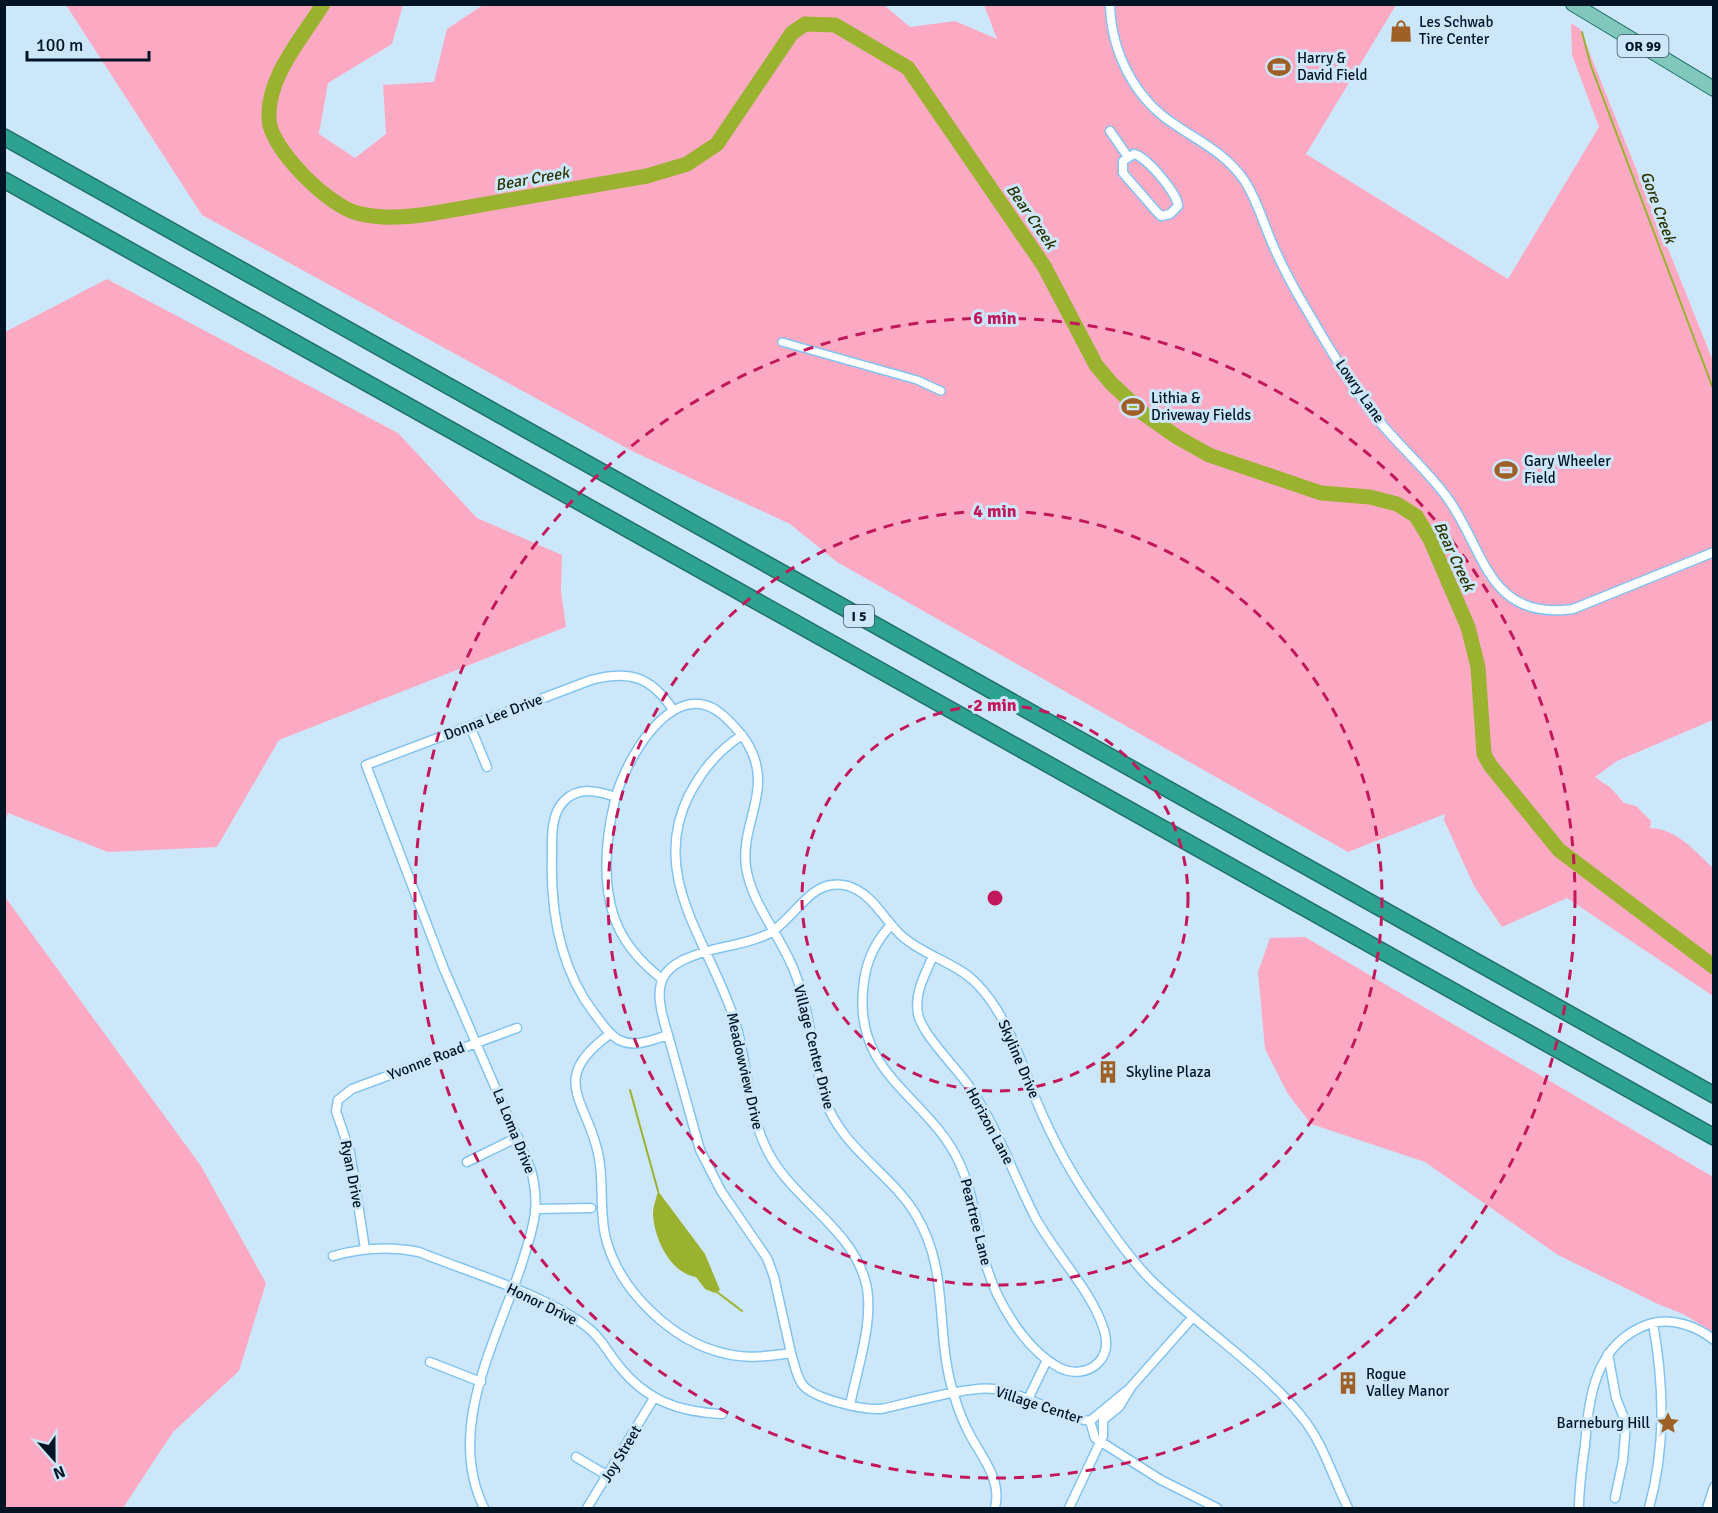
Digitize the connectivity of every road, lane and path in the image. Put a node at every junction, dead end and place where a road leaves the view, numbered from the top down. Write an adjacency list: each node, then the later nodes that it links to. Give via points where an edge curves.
1 (1110, 4): 10 (street, Lowry Lane, via 1118,50 1137,89 1163,117 1211,146 1238,172 1298,294 1367,406 1445,495 1486,572 1500,589 1533,607 1551,611 1573,609)
2 (1573, 4): 3 (main road, OR 99)
3 (1713, 89)
4 (1110, 131): 6 (street)
5 (4, 137): 26 (highway, I 5)
6 (1128, 157): 6 (street, via 1123,173 1161,216 1170,214 1178,206 1177,196 1146,160 1138,155)
7 (4, 180): 29 (highway, I 5)
8 (782, 342): 9 (street, via 917,380)
9 (940, 391)
10 (1713, 552)
11 (673, 710): 12 (street, Donna Lee Drive, via 656,688 621,673 591,680); 13 (street, Village Center Drive, via 690,705 709,706 728,719); 16 (street, via 643,741)
12 (470, 726): 14 (street, Donna Lee Drive); 15 (street)
13 (741, 735): 18 (street, Village Center Drive, via 756,760 760,782 745,855 747,873 755,897); 19 (street, Meadowview Drive, via 704,768 680,815 675,835 674,862 679,888)
14 (366, 765): 25 (street, La Loma Drive, via 444,969)
15 (487, 767)
16 (616, 797): 21 (street, via 606,869 610,904 626,942 639,960); 23 (street, via 588,791 570,796 557,811 550,884 556,927 576,983)
17 (890, 926): 18 (street, Skyline Drive, via 867,896 851,887 834,885 810,894); 20 (street, Skyline Drive); 42 (street, Peartree Lane, via 873,949 864,974 861,1006 866,1034 891,1080 933,1120 950,1145 971,1191 990,1278 1016,1325)
18 (774, 930): 19 (street, Skyline Drive); 46 (street, Village Center Drive, via 801,990 830,1112 850,1143 908,1203 929,1242 939,1272 945,1356)
19 (707, 951): 21 (street, Skyline Drive, via 679,961); 49 (street, Meadowview Drive, via 737,1026 751,1110 762,1140 785,1177 849,1247 866,1281 868,1308)
20 (933, 956): 36 (street, Horizon Lane, via 917,995 920,1022 982,1106 1036,1217); 37 (street, Skyline Drive, via 975,982 996,1008 1048,1126 1084,1193 1136,1263)
21 (662, 979): 24 (street, via 658,1000)
22 (517, 1028): 25 (street, Yvonne Road)
23 (610, 1034): 24 (street, via 631,1044); 40 (street, via 584,1058 575,1082 576,1096 598,1152 603,1180 602,1218 615,1266 668,1325 709,1349 738,1356)
24 (668, 1035): 40 (street, via 700,1150 721,1191 767,1258)
25 (476, 1041): 27 (street, Yvonne Road, via 352,1089); 28 (street, La Loma Drive)
26 (1713, 1095)
27 (338, 1100): 33 (street, Ryan Drive, via 336,1111 350,1152)
28 (518, 1137): 30 (street); 32 (street, La Loma Drive, via 533,1176)
29 (1713, 1137)
30 (467, 1162)
31 (591, 1208): 32 (street)
32 (537, 1209): 35 (street, La Loma Drive)
33 (364, 1249): 34 (street, Honor Drive); 35 (street, Honor Drive, via 419,1252)
34 (333, 1256)
35 (514, 1289): 44 (street, La Loma Drive); 47 (street, Honor Drive, via 588,1327 634,1384)
36 (1085, 1295): 42 (street, Peartree Lane, via 1104,1328 1107,1342 1103,1356 1095,1366 1077,1371 1065,1370)
37 (1193, 1317): 45 (street); 62 (street, Skyline Drive, via 1303,1418)
38 (1653, 1323): 39 (street, via 1687,1325); 41 (street, via 1625,1337); 64 (street, via 1662,1423 1659,1465)
39 (1713, 1340)
40 (791, 1353): 49 (street, via 804,1387)
41 (1608, 1354): 56 (street, via 1616,1398 1626,1423); 63 (street, via 1590,1395)
42 (1047, 1360): 48 (street)
43 (430, 1362): 44 (street)
44 (481, 1382): 57 (street, La Loma Drive, via 468,1442 470,1468)
45 (1130, 1388): 51 (street); 52 (street, via 1119,1407 1103,1420)
46 (954, 1395): 48 (street, Village Center, via 986,1388); 49 (street, via 881,1409); 59 (street, Village Center Drive, via 965,1426 996,1483)
47 (654, 1398): 50 (street, Honor Drive, via 688,1411); 54 (street, Joy Street)
48 (1028, 1399): 51 (street, Village Center, via 1068,1417)
49 (850, 1405)
50 (722, 1414)
51 (1090, 1421): 52 (street, via 1095,1438)
52 (1101, 1442): 60 (street); 61 (street)
53 (576, 1457): 54 (street)
54 (608, 1476): 58 (street, Joy Street)
55 (1713, 1488): 65 (street)
56 (1615, 1498)
57 (484, 1509)
58 (586, 1509)
59 (995, 1509)
60 (1069, 1509)
61 (1217, 1509)
62 (1348, 1509)
63 (1579, 1509)
64 (1649, 1509)
65 (1707, 1509)

